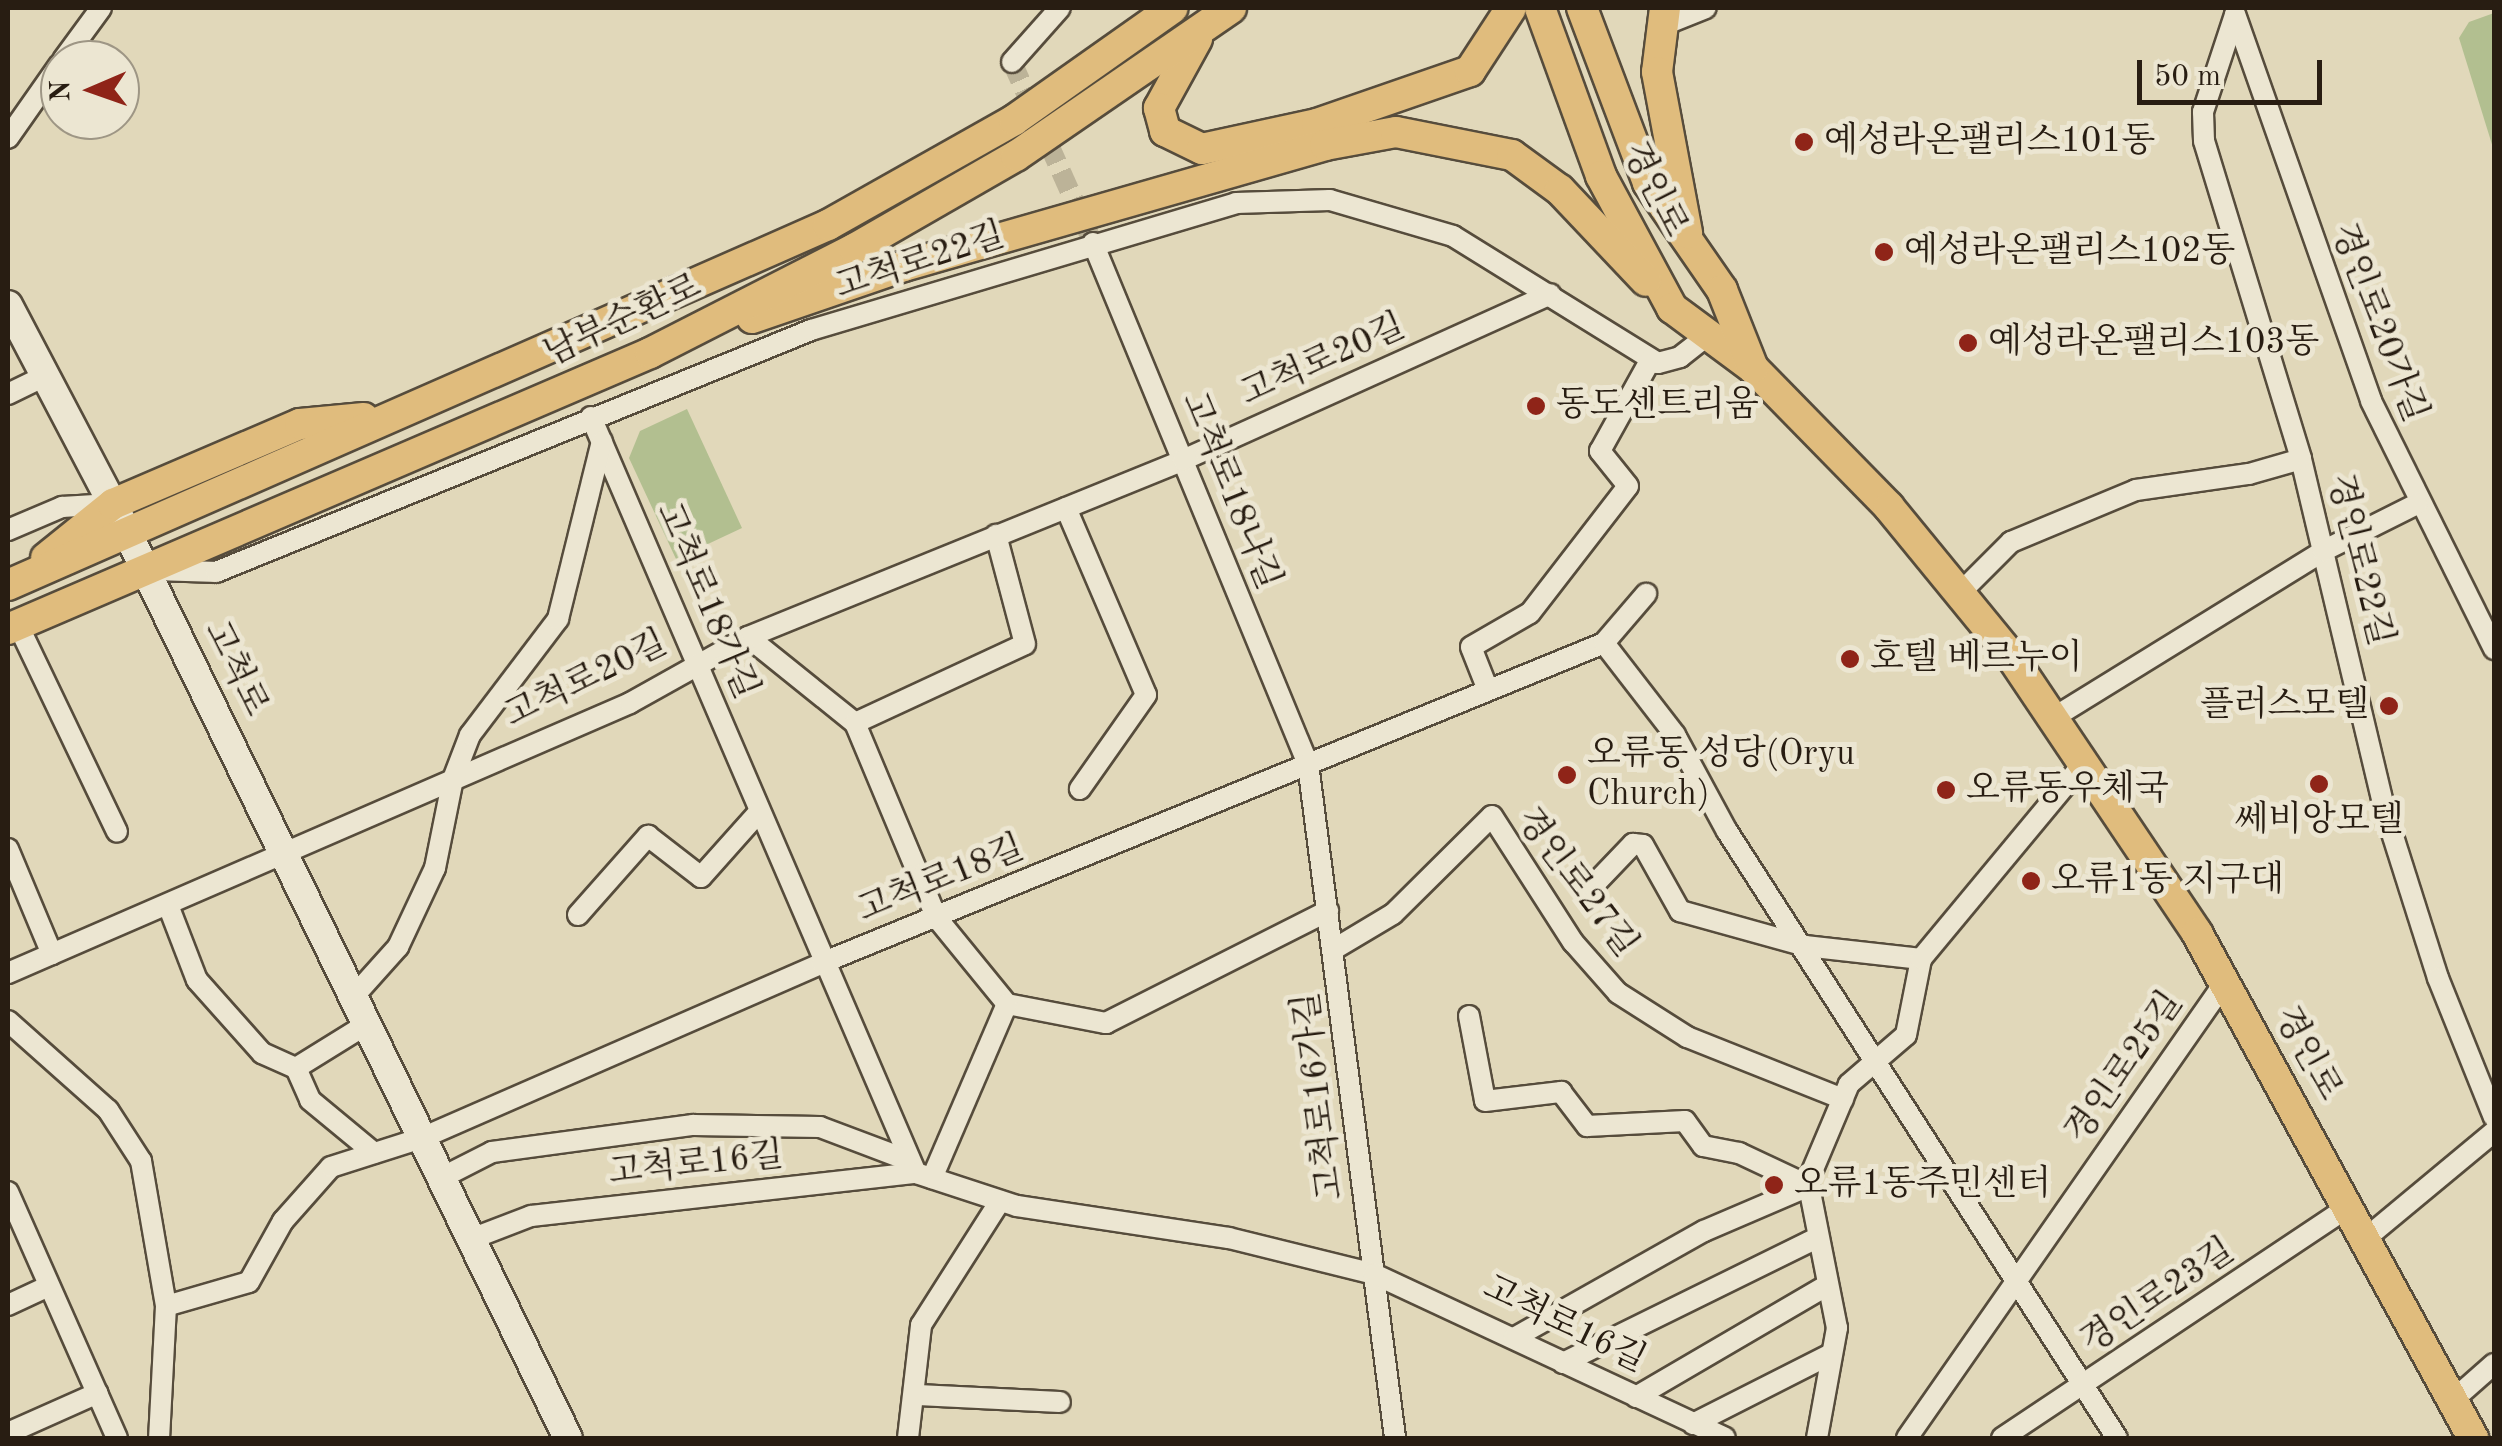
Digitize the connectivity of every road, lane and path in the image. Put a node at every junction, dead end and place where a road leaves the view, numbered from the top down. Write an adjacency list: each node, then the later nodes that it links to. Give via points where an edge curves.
1 (101, 8): 12 (street)
2 (1060, 8): 13 (street)
3 (1173, 8): 27 (main road, 남부순환로, via 1014,120 828,225)
4 (1231, 8): 11 (main road, 남부순환로)
5 (1511, 8): 11 (main road, via 1470,70 1317,124 1202,150 1165,131 1160,108)
6 (1540, 8): 20 (main road, 경인로, via 1601,176)
7 (1582, 8): 17 (main road, 경인로, via 1648,182)
8 (1706, 8): 10 (street)
9 (2234, 11): 30 (street, 경인로22길, via 2212,76 2204,141); 33 (street, 경인로20가길, via 2313,247)
10 (1663, 17): 17 (main road, via 1656,72)
11 (1205, 26): 22 (main road, 남부순환로, via 1016,156 854,249)
12 (77, 40)
13 (1012, 62)
14 (40, 92): 15 (street)
15 (8, 138)
16 (1093, 243): 18 (street, 고척로22길, via 1236,203 1330,200 1453,236); 28 (street, 고척로22길, via 812,330); 31 (street, 고척로18나길)
17 (1692, 255): 24 (main road, 경인로, via 1722,290)
18 (1550, 294): 23 (street, 고척로22길); 31 (street, 고척로20길)
19 (8, 305): 25 (main road, 고척로)
20 (1672, 308): 21 (main road, 경인로); 22 (main road, via 1560,190 1512,155 1396,132 1325,145 904,266)
21 (1706, 337): 23 (street, via 1680,358); 24 (main road, 경인로)
22 (650, 353): 39 (main road, 남부순환로)
23 (1651, 359): 48 (street, via 1600,451 1628,486 1530,612 1471,647)
24 (1754, 368): 41 (main road, 경인로, via 1890,506)
25 (45, 376): 26 (street); 32 (main road, 고척로)
26 (8, 394)
27 (387, 416): 32 (main road, via 300,424); 36 (main road, 남부순환로)
28 (592, 417): 29 (street, 고척로18가길); 39 (street, 고척로22길, via 216,572)
29 (602, 441): 47 (street, 고척로18가길); 53 (street, 고척로20길, via 558,619 470,736)
30 (2301, 459): 38 (street, 경인로22길); 41 (street, via 2136,490 2011,542)
31 (1183, 460): 34 (street, 고척로20길); 51 (street, 고척로18나길)
32 (113, 504): 35 (street, via 62,507); 36 (main road, 고척로); 40 (main road)
33 (2417, 504): 38 (street); 46 (street, 경인로20가길)
34 (1066, 508): 37 (street, 고척로20길); 54 (street, via 1146,696)
35 (8, 530)
36 (128, 534): 39 (main road, 고척로); 40 (main road, 남부순환로)
37 (996, 535): 44 (street, 고척로20길); 50 (street, via 1025,644)
38 (2323, 552): 49 (street); 79 (street, 경인로22길, via 2385,811 2438,978)
39 (144, 570): 43 (main road, 남부순환로); 58 (main road, 고척로)
40 (13, 583)
41 (1961, 592): 49 (main road, 경인로)
42 (1646, 594): 45 (street, 고척로18길)
43 (12, 627): 56 (street)
44 (748, 637): 47 (street, 고척로20길); 50 (street)
45 (1604, 643): 48 (street, 고척로18길); 64 (street, via 1675,735 1726,831)
46 (2494, 649)
47 (698, 660): 53 (street, 고척로20길, via 630,703); 55 (street, 고척로18가길)
48 (1488, 690): 51 (street, 고척로18길)
49 (2052, 718): 52 (main road, 경인로)
50 (855, 723): 63 (street)
51 (1308, 764): 61 (street, 고척로16가길); 63 (street, 고척로18길)
52 (2083, 764): 67 (street); 70 (main road, 경인로)
53 (453, 779): 58 (street, 고척로20길); 71 (street, via 435,868 398,947)
54 (1080, 789)
55 (758, 812): 62 (street, via 700,876 648,836); 68 (street, 고척로18가길)
56 (116, 832)
57 (8, 849): 66 (street)
58 (286, 855): 60 (street, 고척로20길); 71 (main road, 고척로)
59 (1589, 890): 64 (street, via 1633,844 1642,845 1680,911)
60 (168, 905): 66 (street, 고척로20길); 77 (street, via 197,980 262,1052)
61 (1328, 910): 65 (street, 고척로16가길); 72 (street, via 1106,1024)
62 (578, 915)
63 (936, 917): 68 (street, 고척로18길); 72 (street)
64 (1805, 946): 67 (street); 76 (street)
65 (1336, 948): 78 (street, 경인로27길, via 1393,914 1492,816 1572,942 1618,993 1687,1037); 92 (street, 고척로16가길)
66 (52, 954): 69 (street, 고척로20길)
67 (1921, 959): 76 (street, via 1906,1035)
68 (822, 963): 81 (street, 고척로18길); 83 (street, 고척로18가길)
69 (8, 972)
70 (2225, 982): 88 (main road, 경인로); 93 (street, 경인로25길)
71 (354, 996): 75 (main road, 고척로)
72 (1007, 1004): 83 (street)
73 (1468, 1016): 85 (street, via 1485,1101 1561,1092 1587,1126 1685,1121 1703,1146 1740,1154)
74 (8, 1021): 97 (street, via 98,1100 141,1161)
75 (367, 1024): 77 (street); 81 (main road, 고척로)
76 (1877, 1061): 78 (street); 93 (street)
77 (296, 1068): 82 (street, via 310,1100)
78 (1843, 1098): 85 (street)
79 (2494, 1117)
80 (2494, 1132): 91 (street)
81 (422, 1138): 82 (street); 84 (main road, 고척로)
82 (374, 1154): 97 (street, via 331,1167 284,1221 249,1282)
83 (917, 1170): 84 (street, via 820,1127 693,1125 492,1152); 87 (street, 고척로16길); 89 (street, 고척로16길, via 531,1216)
84 (442, 1178): 89 (main road, 고척로)
85 (1808, 1186): 90 (street); 98 (street, via 1704,1232)
86 (9, 1201): 95 (street)
87 (1000, 1201): 92 (street, 고척로16길, via 1229,1238); 104 (street, via 921,1325)
88 (2348, 1207): 91 (main road, 경인로); 102 (street, 경인로23길)
89 (471, 1238): 112 (main road, 고척로)
90 (1817, 1238): 94 (street); 100 (street)
91 (2366, 1240): 106 (main road, 경인로)
92 (1374, 1274): 98 (street, 고척로16길); 114 (street)
93 (2016, 1282): 102 (street); 117 (street, 경인로25길)
94 (1828, 1284): 99 (street, via 1837,1328); 105 (street)
95 (49, 1286): 96 (street); 103 (street)
96 (8, 1306)
97 (166, 1306): 111 (street)
98 (1514, 1338): 100 (street, 고척로16길)
99 (1831, 1354): 108 (street); 116 (street)
100 (1563, 1363): 105 (street, 고척로16길)
101 (2494, 1364): 106 (street)
102 (2083, 1387): 118 (street, 경인로23길); 119 (street)
103 (98, 1393): 109 (street); 110 (street)
104 (918, 1395): 107 (street); 113 (street)
105 (1636, 1397): 108 (street, 고척로16길)
106 (2452, 1401): 120 (main road, 경인로)
107 (1060, 1402)
108 (1693, 1424): 115 (street, 고척로16길)
109 (8, 1433)
110 (117, 1438)
111 (159, 1438)
112 (568, 1438)
113 (908, 1438)
114 (1395, 1438)
115 (1725, 1438)
116 (1817, 1438)
117 (1907, 1438)
118 (2002, 1438)
119 (2117, 1438)
120 (2472, 1438)

